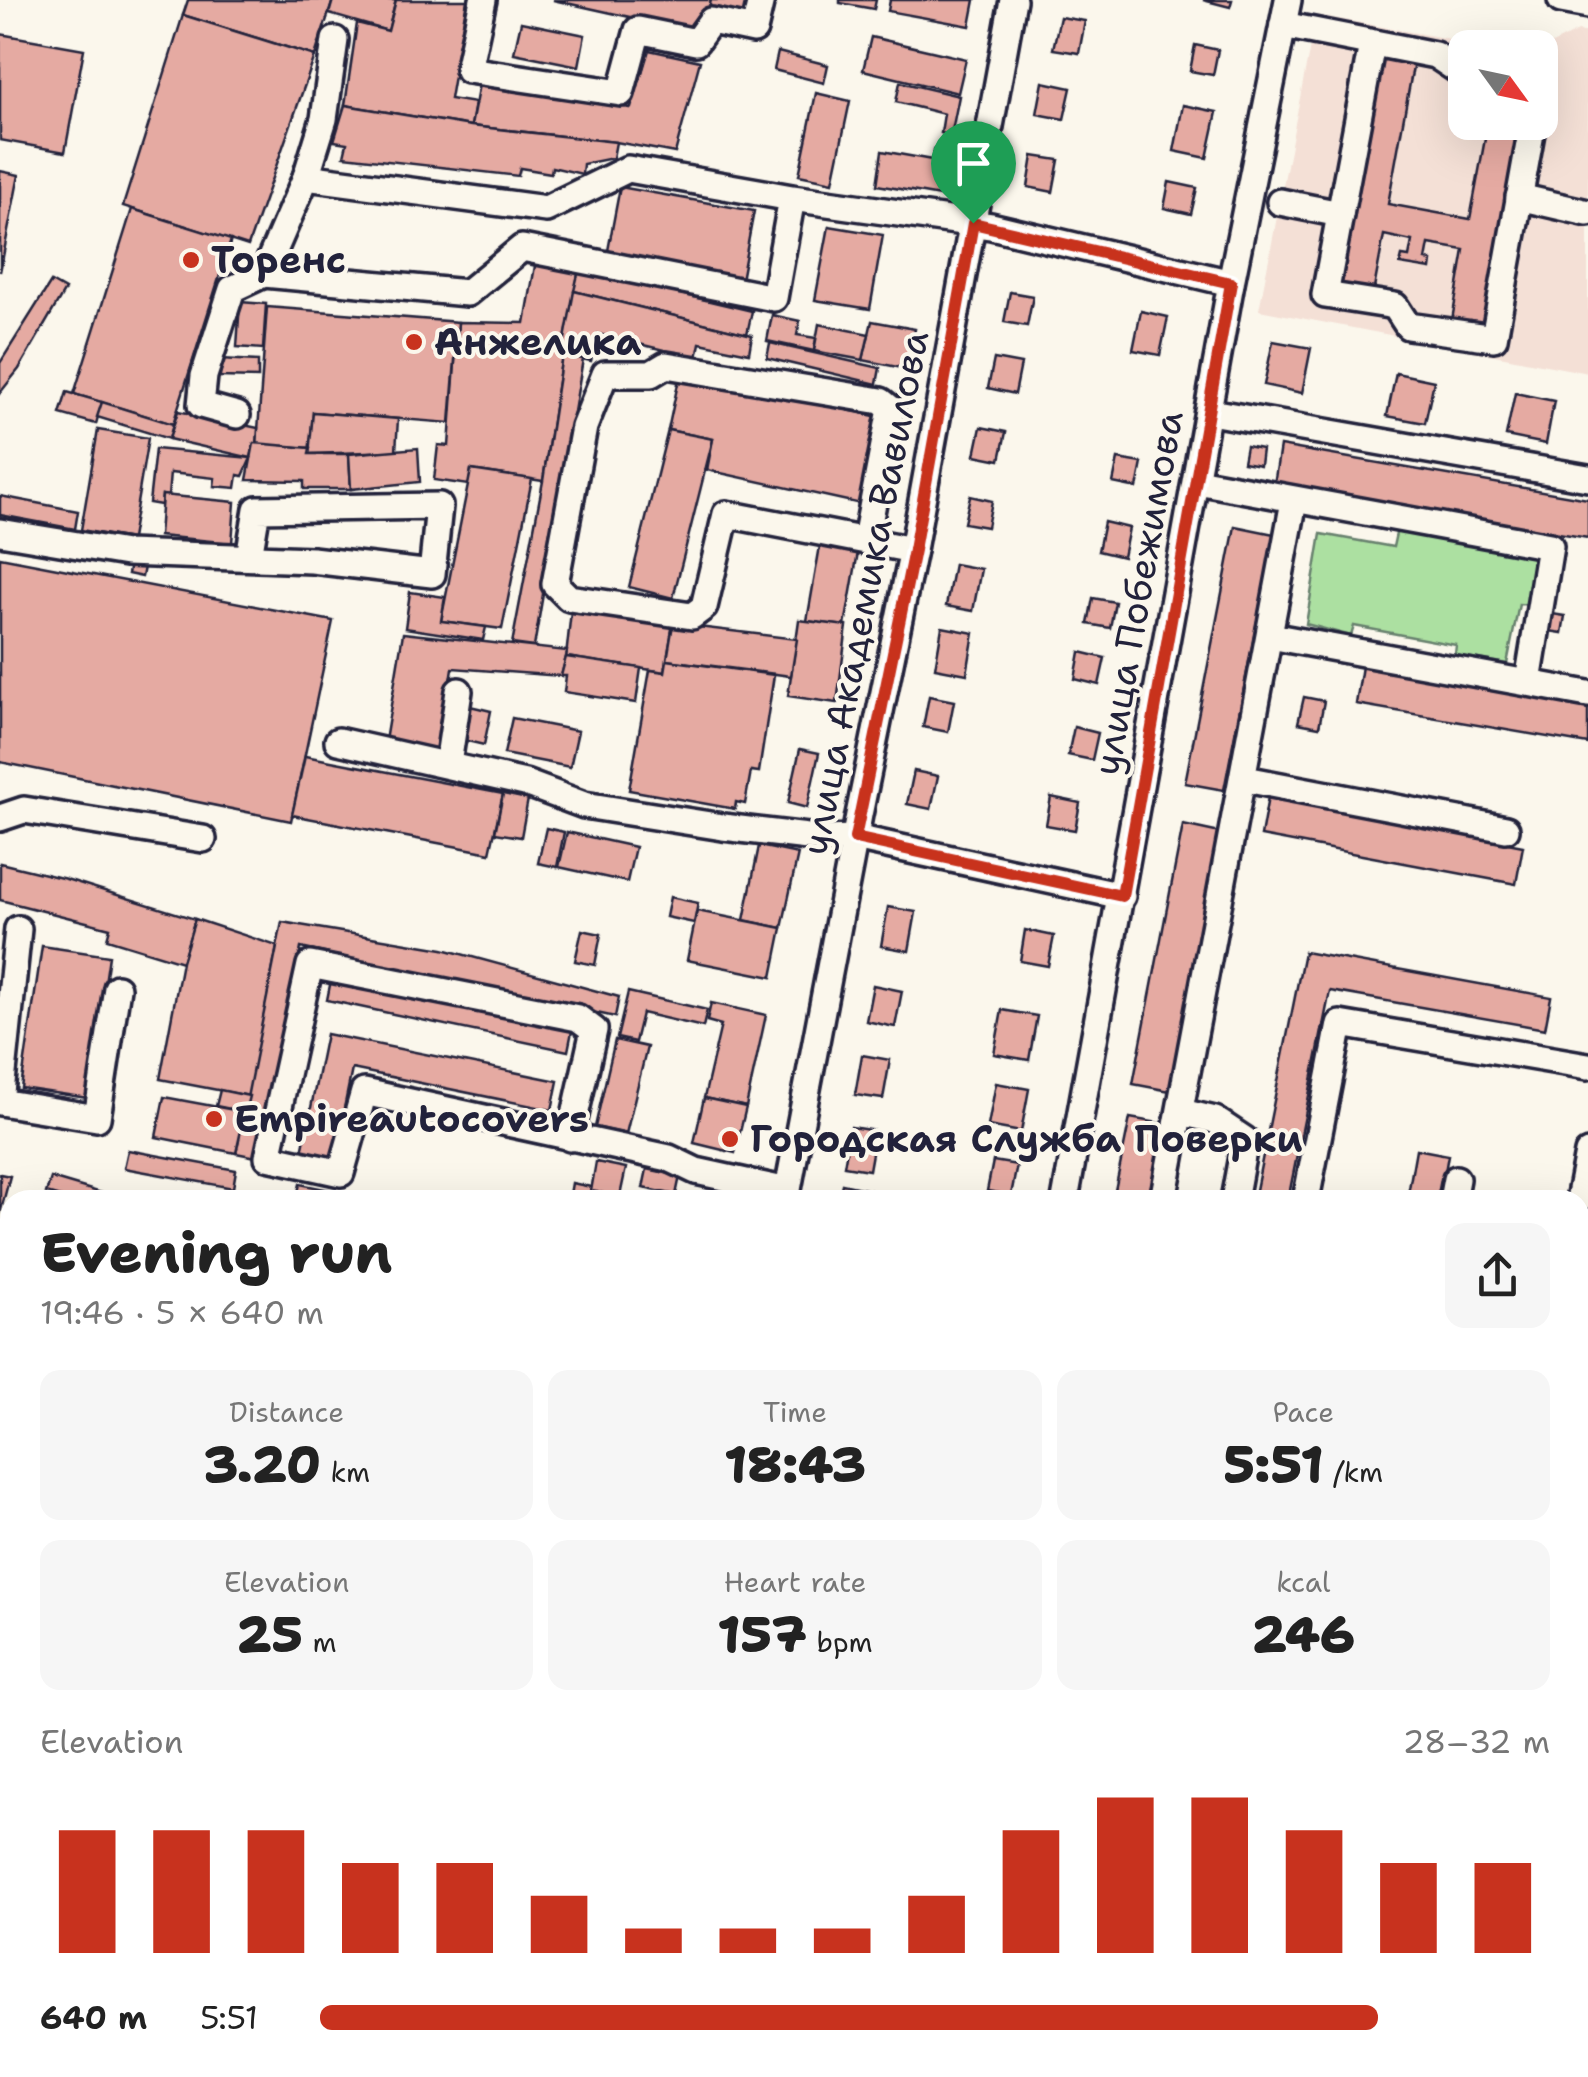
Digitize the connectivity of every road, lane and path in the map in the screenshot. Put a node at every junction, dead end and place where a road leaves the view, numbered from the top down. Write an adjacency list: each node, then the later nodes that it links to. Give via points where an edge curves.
1 (483, 0): 2 (street, via 468,70 621,93 638,30 696,42 712,21 754,30)
2 (760, 0)
3 (1013, 0): 17 (street, улица Академика Вавилова)
4 (1561, 0): 5 (street)
5 (1588, 6)
6 (1286, 13): 8 (street); 19 (street, улица Побежимова)
7 (335, 40): 11 (street, via 324,119)
8 (1372, 44): 9 (street, via 1435,55); 16 (street)
9 (1448, 64)
10 (1530, 140): 12 (street)
11 (306, 177): 13 (street, via 546,209 628,169); 18 (street)
12 (1520, 197): 15 (street); 16 (street, via 1494,338 1408,326 1396,306 1326,295)
13 (792, 198): 17 (street); 18 (street, via 774,298 522,248 467,293)
14 (1280, 202): 16 (street)
15 (1588, 213)
16 (1340, 214)
17 (973, 223): 19 (street); 27 (street, улица Академика Вавилова)
18 (264, 274): 21 (street, via 232,290 204,376 202,405)
19 (1231, 283): 20 (street, улица Побежимова)
20 (1210, 412): 22 (street); 23 (street, улица Побежимова)
21 (236, 415)
22 (1588, 478)
23 (1197, 481): 24 (street); 40 (street, улица Побежимова)
24 (1294, 501): 29 (street); 30 (street, via 1550,546)
25 (0, 532): 28 (street, via 126,554)
26 (866, 539): 26 (street, via 726,514 704,607 692,616 570,598 555,584 584,427 605,374 651,374 666,365 892,409); 27 (street)
27 (914, 550): 38 (street, улица Академика Вавилова)
28 (249, 557): 28 (street, via 432,574 439,506 257,510)
29 (1270, 636): 30 (street); 35 (street)
30 (1528, 682): 32 (street)
31 (459, 691): 34 (street)
32 (1588, 694)
33 (338, 741): 34 (street)
34 (448, 764): 38 (street, via 584,805 723,827)
35 (1245, 779): 37 (street); 45 (street)
36 (0, 818): 39 (street, via 24,810)
37 (1506, 829)
38 (855, 838): 40 (street); 49 (street, улица Академика Вавилова)
39 (203, 839)
40 (1122, 896): 50 (street, улица Побежимова)
41 (18, 929): 44 (street)
42 (117, 988): 44 (street, via 96,1118)
43 (1588, 1066): 53 (street, via 1340,1024)
44 (0, 1102)
45 (1181, 1112): 51 (street); 52 (street, via 1215,1120 1245,1140)
46 (570, 1138): 46 (street, via 364,1092 340,1173 268,1158 310,965 578,1018 594,1030); 48 (street, via 669,1158)
47 (1588, 1153): 54 (street)
48 (765, 1190)
49 (788, 1190)
50 (1067, 1190)
51 (1165, 1190)
52 (1236, 1190)
53 (1308, 1190)
54 (1581, 1190)

